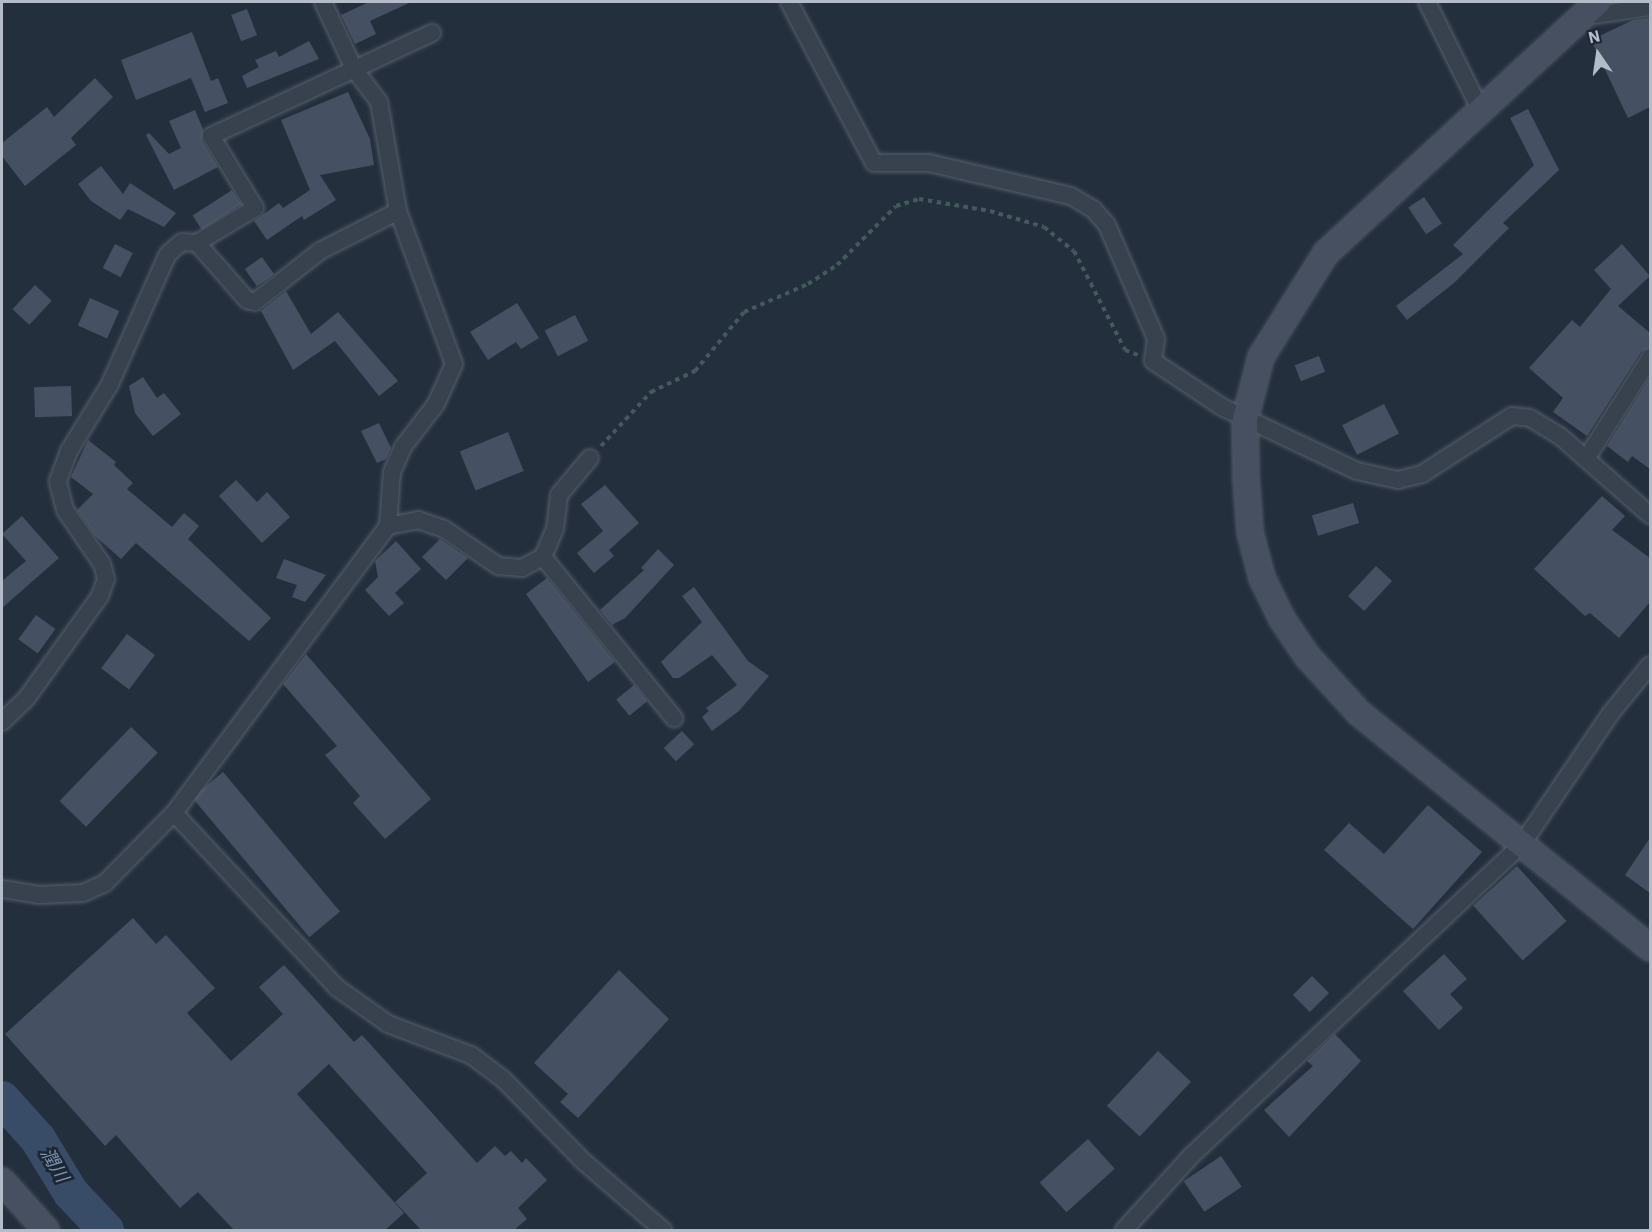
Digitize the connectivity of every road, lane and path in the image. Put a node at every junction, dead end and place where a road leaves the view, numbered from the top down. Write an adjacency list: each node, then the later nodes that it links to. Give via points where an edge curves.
1 (323, 2): 7 (street)
2 (789, 2): 12 (street, via 874,163 929,163 1071,196 1093,209 1107,225 1156,339)
3 (1427, 2): 8 (street)
4 (1650, 7): 5 (street)
5 (1590, 9): 8 (street)
6 (432, 33): 7 (street)
7 (354, 69): 9 (street, via 379,102); 10 (street, via 211,136 255,208)
8 (1480, 111): 13 (street, via 1326,254 1261,357)
9 (398, 211): 10 (street, via 320,251 255,302 247,300); 17 (street, via 454,364 436,404 403,447 392,472)
10 (197, 243): 21 (street, via 182,242 168,254 110,384 69,451 58,481 65,510 102,564 106,579 100,596 26,699)
11 (1650, 358): 15 (street)
12 (1153, 362): 13 (street); 14 (path, via 1125,350 1074,250 1044,227 990,211 919,199 896,206 837,265 808,284 744,312 695,371 651,392)
13 (1245, 419): 15 (street, via 1358,471 1398,480 1422,474 1512,416 1530,418 1560,436); 23 (street, via 1250,532 1262,578 1282,619 1307,656 1359,713)
14 (590, 458): 18 (street, via 559,495 555,529)
15 (1586, 459): 16 (street)
16 (1650, 515)
17 (388, 526): 18 (street, via 418,520 444,529 498,566 522,568); 22 (street)
18 (543, 557): 20 (street)
19 (1650, 664): 23 (street, via 1611,713)
20 (674, 718)
21 (2, 722)
22 (174, 813): 24 (street, via 105,883 83,893 38,895); 28 (street, via 336,987 388,1024 471,1055 502,1079 583,1161)
23 (1522, 844): 25 (street); 29 (street, via 1191,1156)
24 (2, 889)
25 (1650, 948)
26 (2, 1182): 27 (street)
27 (46, 1230)
28 (663, 1230)
29 (1124, 1230)

